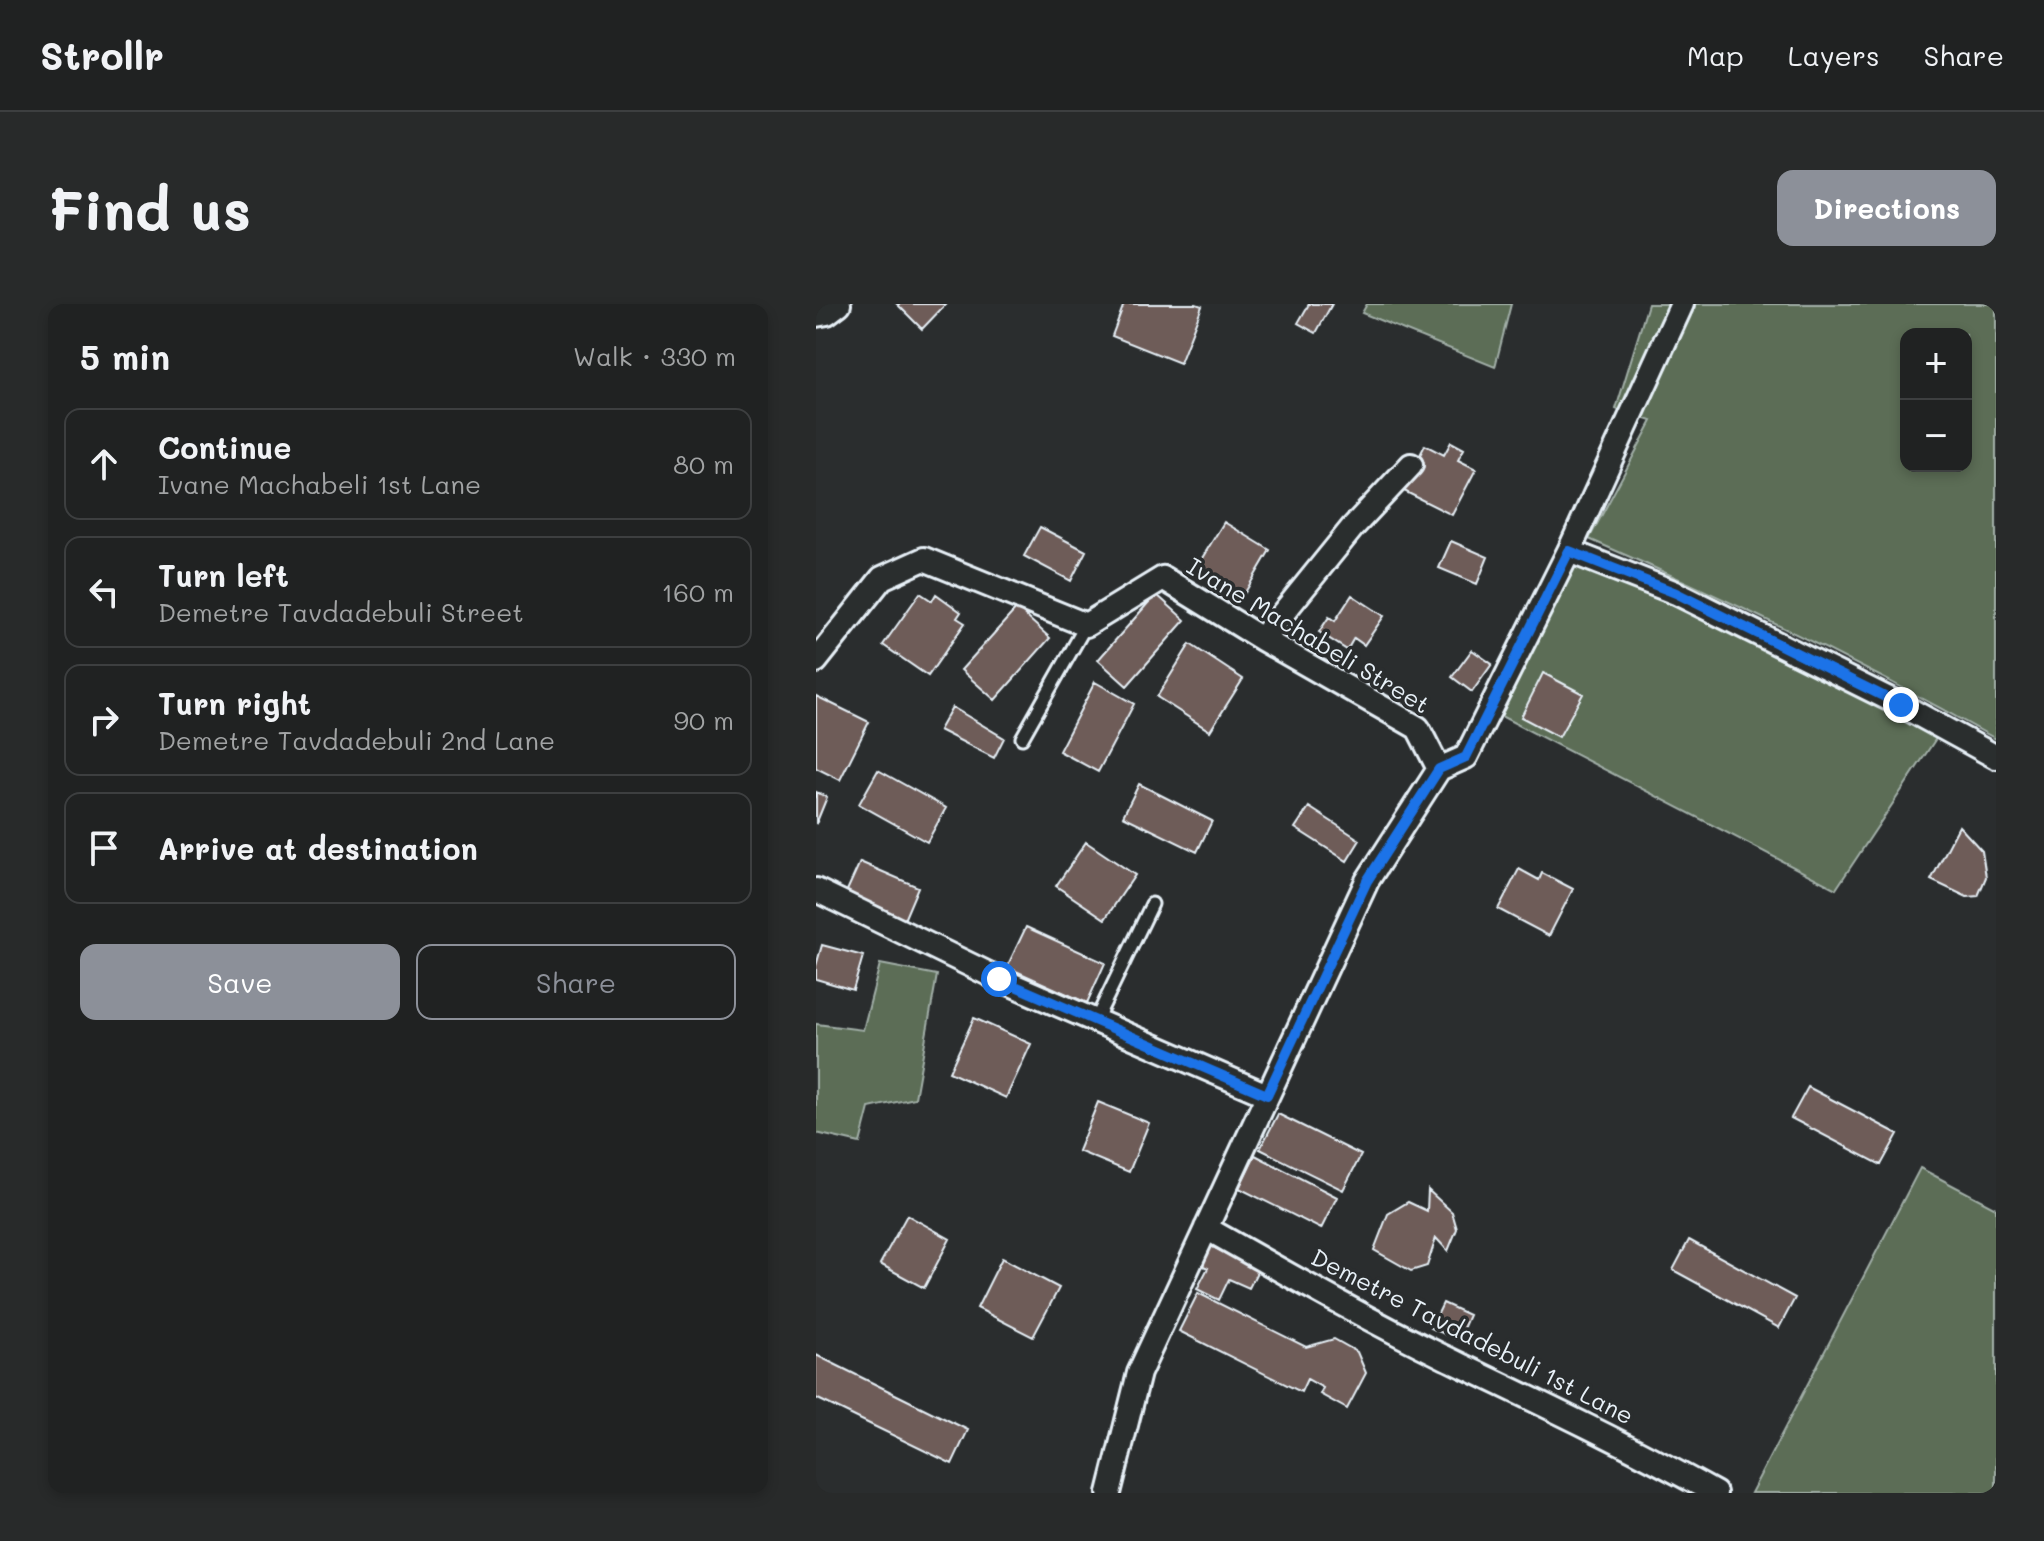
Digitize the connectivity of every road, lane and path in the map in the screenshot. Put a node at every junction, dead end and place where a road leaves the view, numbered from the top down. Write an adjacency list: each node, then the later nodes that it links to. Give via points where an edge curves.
1 (839, 304): 3 (street)
2 (1682, 304): 5 (street)
3 (816, 315)
4 (1411, 465): 7 (street)
5 (1569, 551): 10 (street, via 1676,593); 11 (street, via 1466,757)
6 (1086, 625): 7 (street, Ivane Machabeli Street, via 1163,578); 8 (street, via 924,559 882,578); 9 (lane)
7 (1262, 639): 11 (street, Ivane Machabeli Street, via 1418,728)
8 (816, 661)
9 (1022, 738)
10 (1996, 757)
11 (1439, 769): 15 (street, via 1367,881)
12 (816, 890): 14 (street)
13 (1152, 904): 14 (lane)
14 (1096, 1020): 15 (street)
15 (1267, 1095): 16 (street)
16 (1206, 1228): 17 (street, via 1139,1373); 18 (street, Demetre Tavdadebuli 1st Lane, via 1344,1305)
17 (1109, 1493)
18 (1715, 1493)

